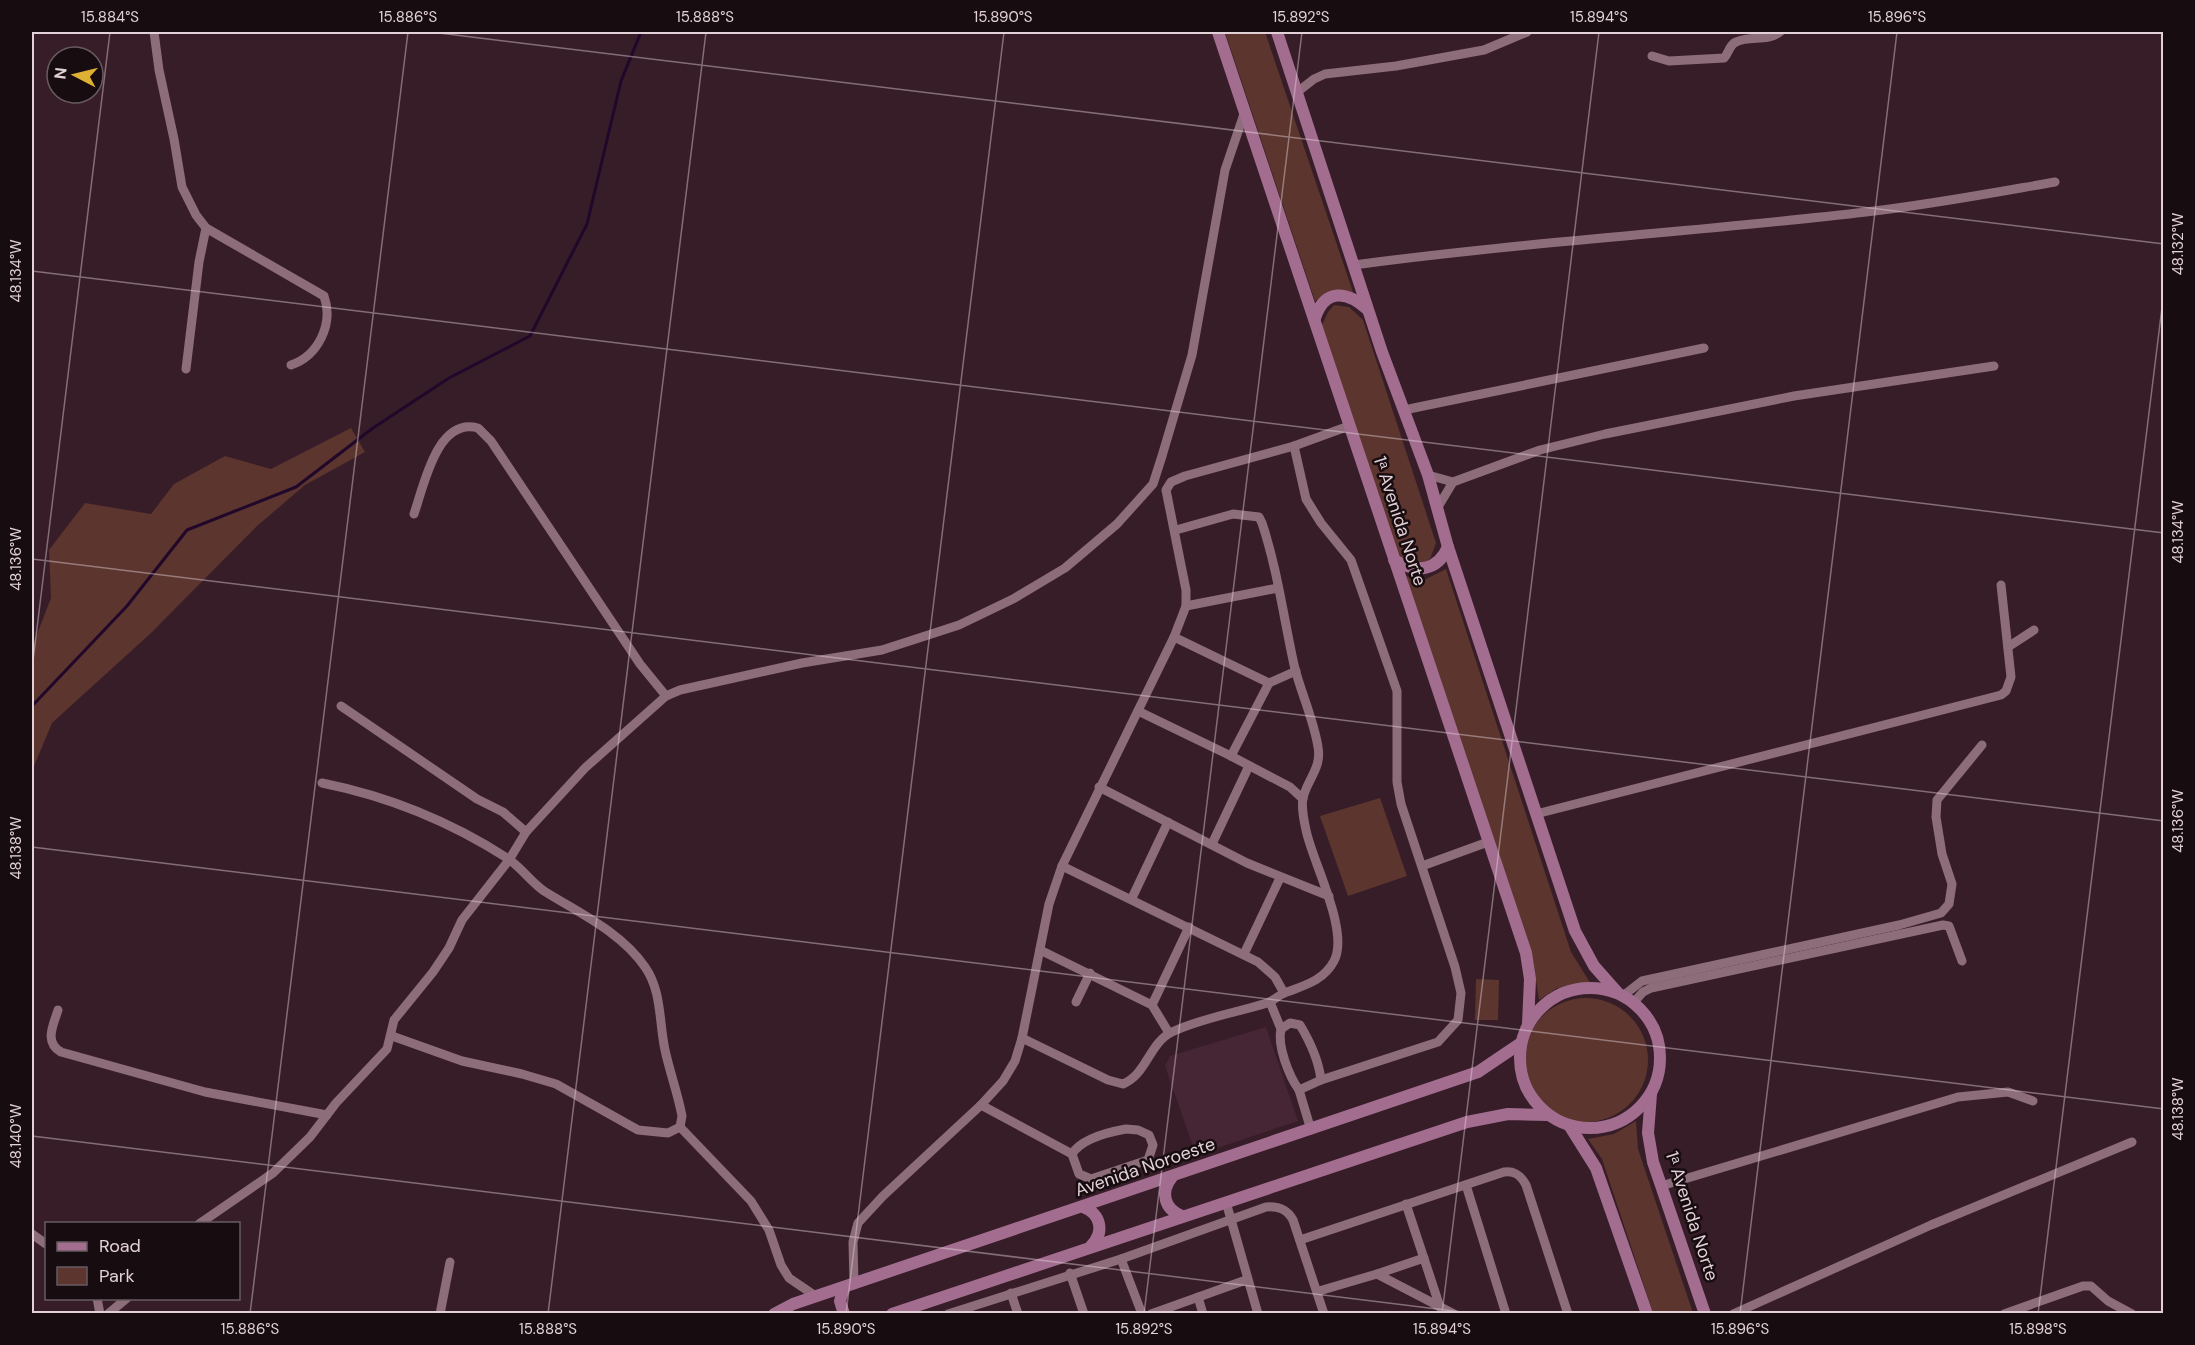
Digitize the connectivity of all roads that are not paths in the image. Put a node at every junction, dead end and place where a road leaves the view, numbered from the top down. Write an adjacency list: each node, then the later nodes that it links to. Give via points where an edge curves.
1 (154, 32): 10 (street, via 182,187)
2 (1218, 32): 8 (main road, 1ᵃ Avenida Norte)
3 (1277, 32): 7 (main road, 1ᵃ Avenida Norte)
4 (1527, 32): 7 (street, via 1484,50 1324,75)
5 (1780, 32): 6 (street, via 1771,37 1737,41 1724,58 1669,61)
6 (1652, 56)
7 (1296, 93): 11 (main road, 1ᵃ Avenida Norte)
8 (1244, 114): 13 (main road, 1ᵃ Avenida Norte); 23 (street, via 1225,170 1192,355)
9 (2055, 182): 11 (street, via 1864,212 1447,252)
10 (207, 228): 15 (street, via 324,296 327,307 322,335 308,358); 17 (street)
11 (1354, 265): 12 (main road, 1ᵃ Avenida Norte)
12 (1368, 310): 13 (main road, via 1354,299 1335,296 1320,305); 18 (main road, 1ᵃ Avenida Norte)
13 (1315, 318): 19 (main road, 1ᵃ Avenida Norte)
14 (1704, 348): 18 (street)
15 (291, 365)
16 (1994, 366): 22 (street, via 1794,396 1605,434 1540,450)
17 (186, 369)
18 (1404, 410): 21 (main road, 1ᵃ Avenida Norte)
19 (1349, 426): 20 (street); 29 (main road, 1ᵃ Avenida Norte)
20 (1294, 446): 24 (street, via 1185,476 1171,482); 54 (street, via 1306,499 1351,560 1397,691 1397,782)
21 (1428, 475): 22 (street); 25 (main road, 1ᵃ Avenida Norte)
22 (1453, 482): 25 (street)
23 (1153, 484): 24 (street); 38 (street, via 1117,524 1065,568 959,625 882,650 802,663)
24 (1166, 490): 27 (street)
25 (1438, 507): 28 (main road, 1ᵃ Avenida Norte)
26 (414, 514): 38 (street, via 445,437 465,426 478,428)
27 (1176, 530): 31 (street, via 1233,514 1259,517); 32 (street)
28 (1448, 547): 29 (main road, via 1438,564 1426,569 1410,569); 47 (main road, 1ᵃ Avenida Norte)
29 (1394, 560): 50 (main road, 1ᵃ Avenida Norte)
30 (2001, 585): 35 (street)
31 (1278, 588): 32 (street); 36 (street)
32 (1186, 606): 34 (street)
33 (2034, 630): 35 (street)
34 (1174, 637): 37 (street); 40 (street)
35 (2008, 647): 47 (street, via 2010,684 2006,692 1991,700)
36 (1296, 671): 37 (street); 46 (street, via 1319,749 1318,765)
37 (1269, 683): 42 (street)
38 (666, 696): 49 (street, via 585,768)
39 (341, 706): 49 (street, via 477,799 503,812)
40 (1138, 711): 42 (street); 45 (street)
41 (1982, 745): 64 (street, via 1937,800 1942,854 1952,884 1949,904 1941,913 1642,981)
42 (1231, 756): 43 (street)
43 (1248, 768): 46 (street, via 1290,787); 51 (street)
44 (322, 783): 52 (street, via 411,809)
45 (1099, 787): 48 (street); 53 (street)
46 (1303, 799): 56 (street, via 1306,832)
47 (1536, 814): 64 (main road, 1ᵃ Avenida Norte, via 1579,941 1594,966)
48 (1168, 822): 51 (street); 57 (street)
49 (526, 832): 52 (street)
50 (1488, 842): 54 (street); 69 (main road, 1ᵃ Avenida Norte, via 1526,953 1530,979)
51 (1212, 844): 55 (street)
52 (510, 860): 72 (street, via 473,903 444,956 394,1020); 83 (street, via 531,881 605,929 645,967 657,996 664,1048 682,1116)
53 (1062, 866): 57 (street); 59 (street, via 1048,904)
54 (1422, 866): 75 (street, via 1455,966 1461,993 1458,1020 1438,1042 1426,1048)
55 (1280, 878): 56 (street); 60 (street)
56 (1329, 896): 63 (street, via 1336,927 1336,957 1312,983)
57 (1132, 898): 58 (street)
58 (1190, 927): 60 (street); 67 (street)
59 (1040, 950): 62 (street); 73 (street)
60 (1244, 954): 63 (street, via 1268,968)
61 (1962, 961): 64 (street, via 1953,931 1943,925 1651,988)
62 (1090, 973): 65 (street); 67 (street)
63 (1284, 993): 66 (street)
64 (1625, 997): 69 (main road, via 1597,987 1576,988 1556,996); 77 (main road, via 1648,1017 1659,1045 1659,1075)
65 (1076, 1002)
66 (1270, 1002): 70 (street); 71 (street)
67 (1152, 1005): 71 (street)
68 (57, 1010): 80 (street, via 50,1039 61,1052 205,1092)
69 (1528, 1024): 74 (main road)
70 (1281, 1029): 75 (street, via 1290,1023 1300,1025); 76 (street, via 1283,1053)
71 (1169, 1033): 73 (street, via 1141,1071 1123,1084)
72 (392, 1036): 80 (street, via 387,1049); 83 (street, via 462,1061 549,1082 638,1130 668,1133)
73 (1022, 1038): 79 (street, via 1004,1081)
74 (1521, 1043): 81 (main road, via 1524,1083); 84 (main road, Avenida Noroeste, via 1478,1072)
75 (1321, 1080): 76 (street)
76 (1299, 1090): 84 (street)
77 (1651, 1094): 82 (main road, via 1636,1112 1616,1124 1592,1129); 89 (main road, 1ᵃ Avenida Norte, via 1648,1132)
78 (2033, 1101): 89 (street, via 2008,1092 1950,1099)
79 (981, 1105): 86 (street); 106 (street, via 858,1223)
80 (327, 1115): 95 (street, via 273,1173)
81 (1548, 1115): 82 (main road); 90 (main road, via 1487,1116)
82 (1569, 1125): 129 (main road, via 1596,1168)
83 (680, 1127): 109 (street, via 741,1187 769,1230 789,1278)
84 (1311, 1130): 87 (main road, Avenida Noroeste)
85 (2132, 1142): 131 (street, via 1931,1225)
86 (1072, 1154): 86 (street, via 1078,1174 1091,1179 1148,1160 1153,1145 1147,1133 1126,1130 1084,1142)
87 (1172, 1177): 92 (main road, Avenida Noroeste); 93 (main road, via 1165,1189 1166,1203)
88 (1466, 1185): 91 (street); 127 (street); 128 (street, via 1504,1172 1520,1176)
89 (1661, 1186): 130 (main road, 1ᵃ Avenida Norte)
90 (1226, 1202): 93 (main road); 94 (street)
91 (1406, 1204): 97 (street); 100 (street)
92 (1083, 1207): 99 (main road, via 1095,1214 1100,1227); 106 (main road, Avenida Noroeste)
93 (1182, 1216): 99 (main road)
94 (1232, 1220): 97 (street, via 1276,1206 1290,1214); 101 (street); 105 (street)
95 (202, 1222)
96 (32, 1234): 98 (street)
97 (1300, 1240): 107 (street)
98 (45, 1243)
99 (1091, 1246): 117 (main road)
100 (1424, 1258): 104 (street); 112 (street)
101 (1121, 1259): 103 (street); 121 (street)
102 (450, 1263): 114 (street)
103 (1070, 1273): 108 (street); 120 (street)
104 (1377, 1274): 107 (street); 112 (street)
105 (1246, 1280): 110 (street); 124 (street)
106 (849, 1286): 109 (main road, Avenida Noroeste); 116 (main road, via 840,1301)
107 (1319, 1291): 125 (street)
108 (1011, 1293): 118 (street); 119 (street)
109 (817, 1297): 115 (main road, Avenida Noroeste)
110 (1198, 1297): 122 (street); 123 (street)
111 (126, 1300): 113 (street)
112 (1440, 1307): 126 (street)
113 (108, 1314)
114 (440, 1314)
115 (774, 1314)
116 (844, 1314)
117 (892, 1314)
118 (948, 1314)
119 (1018, 1314)
120 (1084, 1314)
121 (1142, 1314)
122 (1151, 1314)
123 (1203, 1314)
124 (1258, 1314)
125 (1324, 1314)
126 (1454, 1314)
127 (1506, 1314)
128 (1568, 1314)
129 (1647, 1314)
130 (1705, 1314)
131 (1733, 1314)
132 (2004, 1314): 133 (street, via 2083,1286 2091,1286)
133 (2132, 1314)

